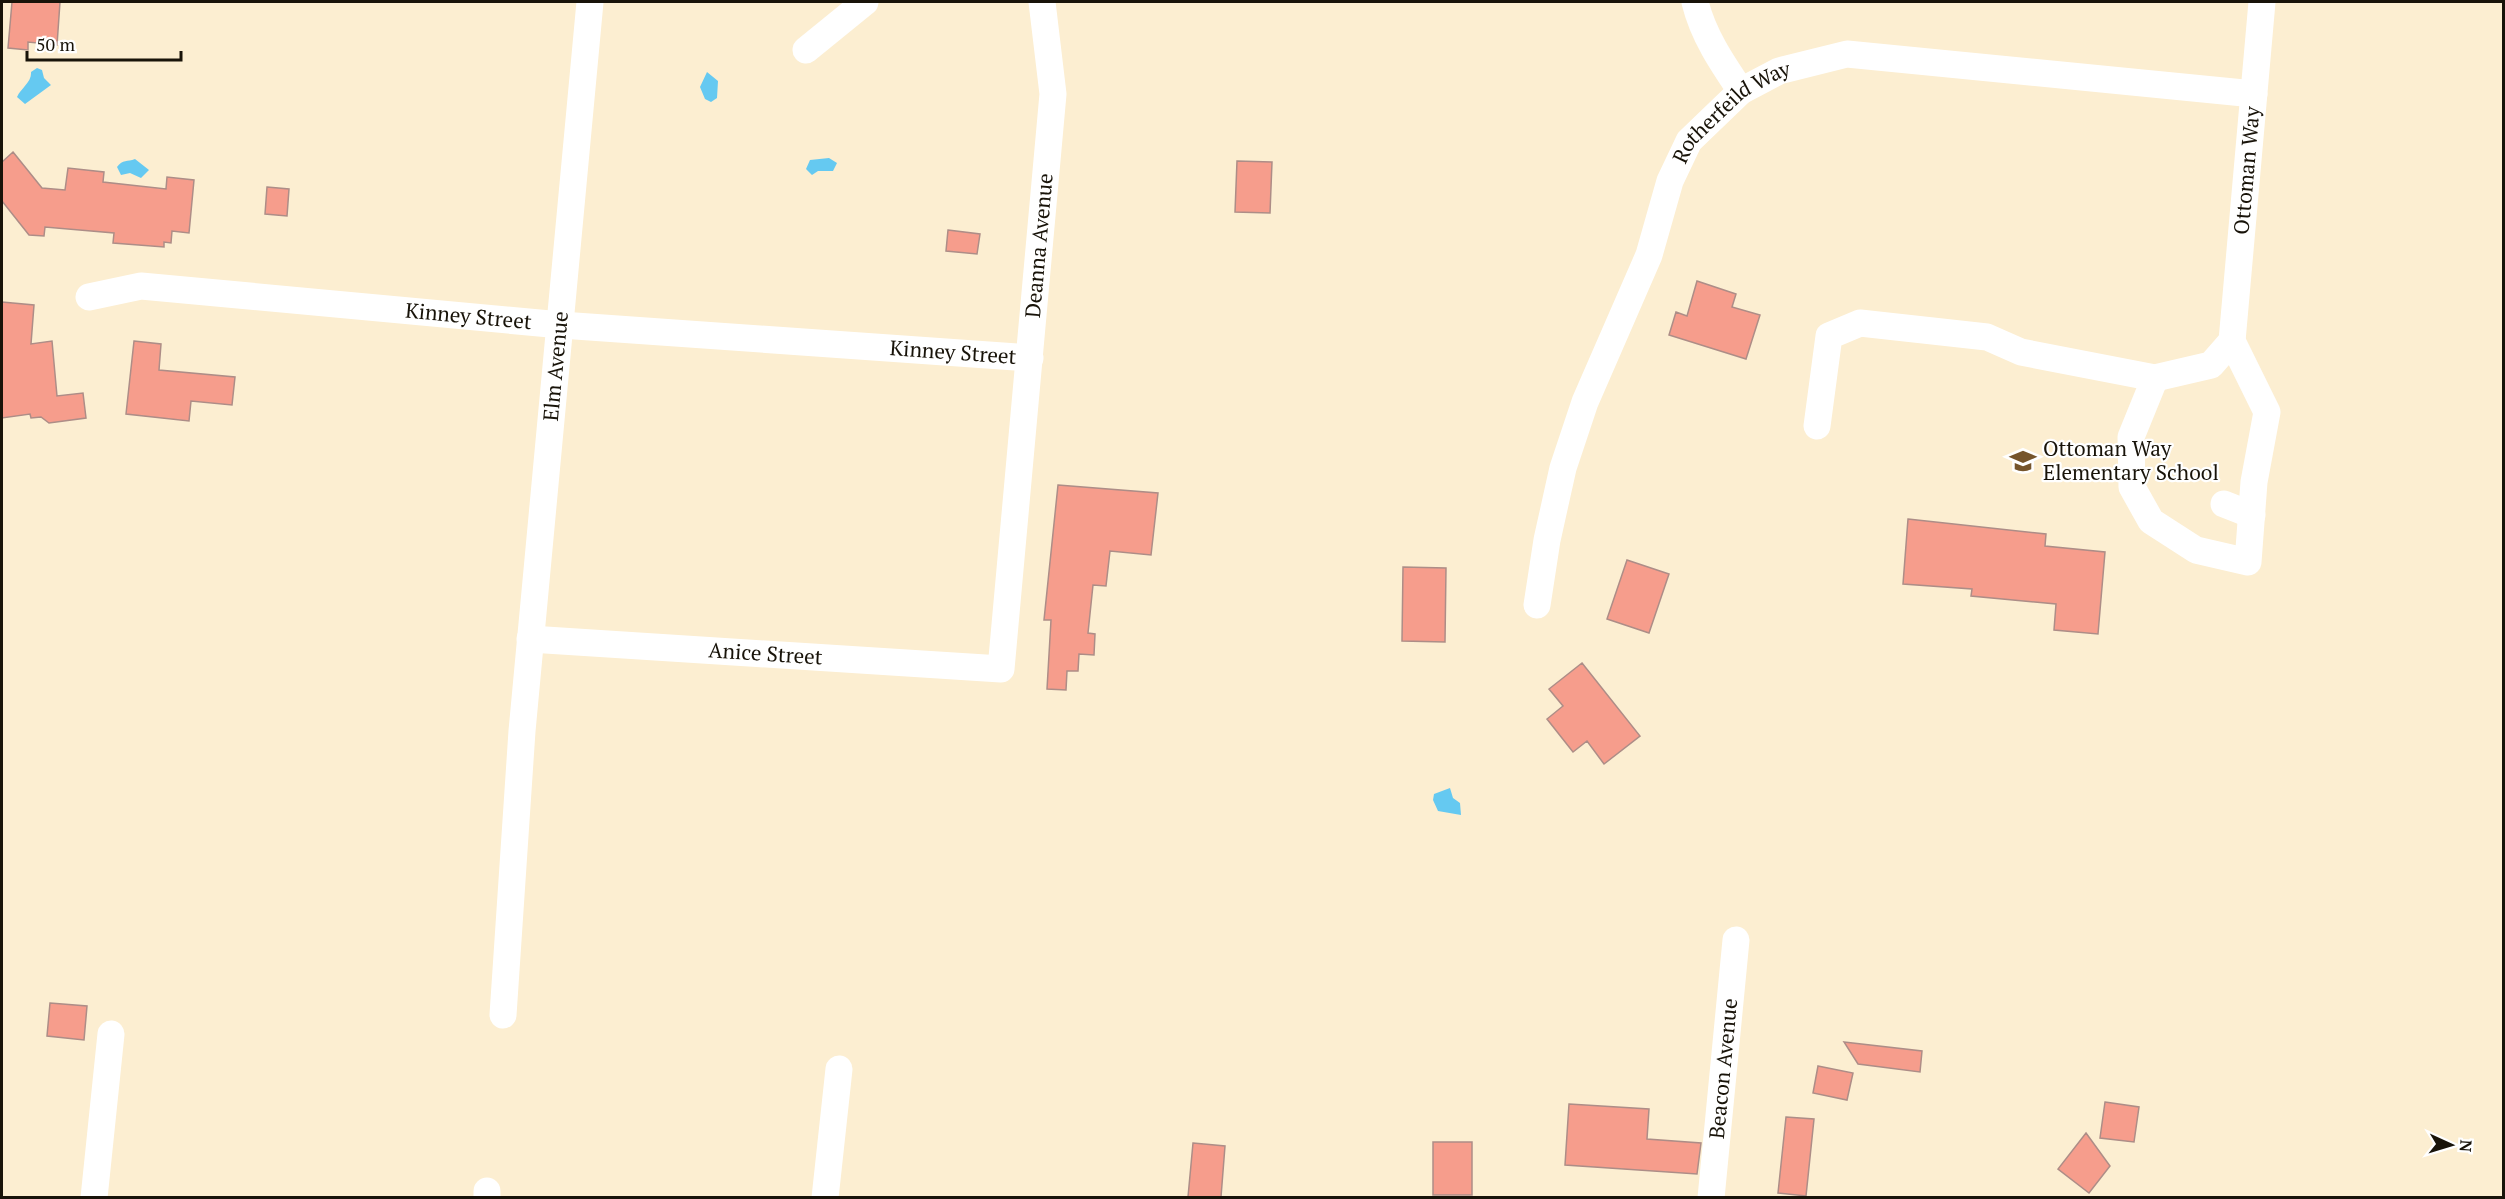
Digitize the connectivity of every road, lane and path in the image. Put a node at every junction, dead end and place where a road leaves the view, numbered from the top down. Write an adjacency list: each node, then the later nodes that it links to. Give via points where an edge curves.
1 (590, 2): 10 (street, Elm Avenue)
2 (865, 2): 6 (street)
3 (1042, 2): 12 (street, Deanna Avenue, via 1053,94)
4 (1695, 2): 7 (street, via 1699,20 1717,56)
5 (2262, 2): 8 (street, Ottoman Way)
6 (806, 50)
7 (1741, 91): 8 (street, Rotherfeild Way, via 1779,70 1847,54); 19 (street, Rotherfeild Way, via 1689,141 1670,181 1649,255 1585,402 1563,468)
8 (2254, 94): 11 (street, Ottoman Way)
9 (89, 297): 10 (street, Kinney Street, via 141,286)
10 (561, 325): 12 (street, Kinney Street); 20 (street, Elm Avenue)
11 (2232, 341): 13 (street, via 2211,365); 18 (street, via 2267,412)
12 (1030, 358): 21 (street, Deanna Avenue)
13 (2155, 378): 14 (street, via 2021,352 1987,337 1860,323 1829,336); 15 (street)
14 (1817, 426)
15 (2135, 426): 16 (street); 18 (street, via 2131,437 2132,487 2151,521 2196,550 2248,562)
16 (2149, 450)
17 (2224, 504): 18 (street)
18 (2252, 515)
19 (1537, 605)
20 (530, 639): 21 (street, Anice Street); 23 (street, Elm Avenue)
21 (1001, 669)
22 (1736, 940): 28 (street, Beacon Avenue)
23 (503, 1015)
24 (111, 1034): 26 (street)
25 (839, 1069): 27 (street)
26 (94, 1197)
27 (825, 1197)
28 (1711, 1197)

